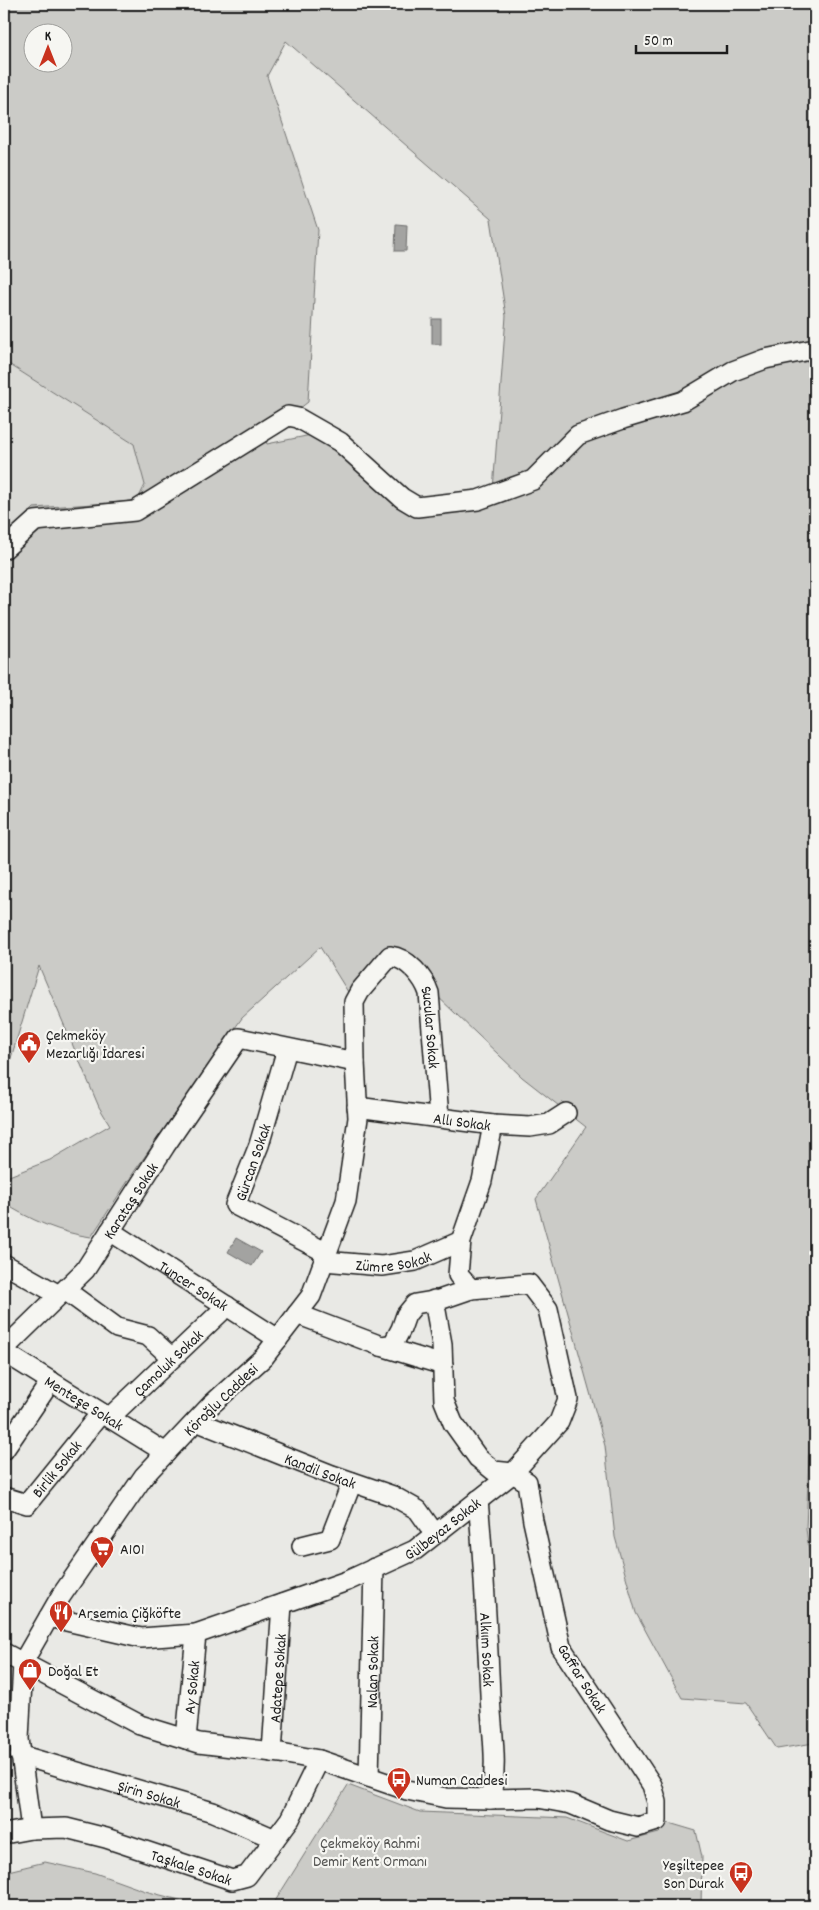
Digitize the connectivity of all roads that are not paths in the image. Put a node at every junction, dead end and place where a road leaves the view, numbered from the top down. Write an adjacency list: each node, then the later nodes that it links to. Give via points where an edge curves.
1 (815, 349): 2 (street, via 765,359 733,371 684,401 578,435 533,480 478,500 417,507 402,498 340,442 298,418 288,416 135,511 35,521)
2 (4, 549)
3 (390, 956): 5 (street, Köroğlu Caddesi, via 354,1002); 8 (street, Sucular Sokak, via 402,960 419,975 429,994)
4 (287, 1048): 5 (street); 10 (street, Karataş Sokak, via 239,1038); 12 (street, Gürcan Sokak, via 259,1145 235,1205)
5 (354, 1062): 6 (street, Köroğlu Caddesi)
6 (357, 1106): 8 (street, Allı Sokak); 12 (street, Köroğlu Caddesi, via 346,1201)
7 (566, 1113): 9 (street, Allı Sokak, via 549,1124 530,1127)
8 (439, 1117): 9 (street, Allı Sokak)
9 (493, 1124): 11 (street, via 482,1181)
10 (110, 1231): 15 (street, Karataş Sokak, via 85,1270); 17 (street, Tuncer Sokak)
11 (460, 1242): 12 (street, Zümre Sokak, via 415,1261 382,1266); 14 (street, via 458,1275)
12 (325, 1257): 18 (street, Köroğlu Caddesi, via 311,1296)
13 (4, 1264): 15 (street)
14 (472, 1289): 16 (street); 29 (street, Gülbeyaz Sokak, via 529,1284 548,1308 568,1400 559,1422)
15 (62, 1292): 21 (street, Karataş Sokak); 22 (street, via 117,1328 148,1336)
16 (434, 1300): 20 (street, via 415,1304 406,1315 393,1344); 23 (street)
17 (227, 1306): 19 (street, Tuncer Sokak); 22 (street, Çamoluk Sokak)
18 (297, 1314): 19 (street, Köroğlu Caddesi); 20 (street)
19 (278, 1339): 26 (street, Köroğlu Caddesi, via 264,1357)
20 (381, 1346): 23 (street)
21 (4, 1350): 24 (street, Menteşe Sokak)
22 (172, 1358): 25 (street, Çamoluk Sokak)
23 (443, 1366): 29 (street, via 444,1401 453,1423 478,1458 494,1471)
24 (51, 1381): 25 (street, Menteşe Sokak); 27 (street)
25 (105, 1415): 28 (street, Menteşe Sokak); 31 (street, Birlik Sokak, via 27,1504)
26 (196, 1421): 28 (street, Köroğlu Caddesi); 30 (street, Kandil Sokak)
27 (4, 1450)
28 (166, 1453): 37 (street, Köroğlu Caddesi, via 144,1476)
29 (513, 1474): 32 (street, Gülbeyaz Sokak); 46 (street, Gaffar Sokak, via 527,1482 561,1647 652,1785 657,1802 657,1820 638,1827 571,1804 538,1798)
30 (352, 1482): 33 (street, Kandil Sokak, via 393,1496 418,1510); 34 (street, via 330,1539)
31 (4, 1497)
32 (478, 1500): 33 (street, Gülbeyaz Sokak); 46 (street, Alkıım Sokak, via 492,1716 494,1785)
33 (435, 1534): 35 (street, Gülbeyaz Sokak, via 415,1550)
34 (302, 1546)
35 (374, 1568): 36 (street, Gülbeyaz Sokak); 45 (street, Nalan Sokak)
36 (282, 1604): 38 (street, Gülbeyaz Sokak); 42 (street, Adatepe Sokak)
37 (49, 1617): 38 (street, Gülbeyaz Sokak, via 141,1638); 40 (street, Köroğlu Caddesi)
38 (196, 1634): 41 (street, Ay Sokak)
39 (4, 1653): 40 (street)
40 (23, 1662): 41 (street, via 140,1725); 44 (street, Köroğlu Caddesi)
41 (186, 1739): 42 (street)
42 (272, 1752): 43 (street)
43 (319, 1760): 45 (street); 49 (street, Taşkale Sokak, via 290,1818)
44 (15, 1763): 47 (street, Köroğlu Caddesi); 49 (street, Şirin Sokak, via 213,1812)
45 (369, 1777): 46 (street, via 407,1790 446,1798)
46 (490, 1800)
47 (31, 1829): 48 (street, Taşkale Sokak); 49 (street, Taşkale Sokak, via 66,1828 106,1838 232,1880 248,1876)
48 (4, 1834)
49 (275, 1839)

